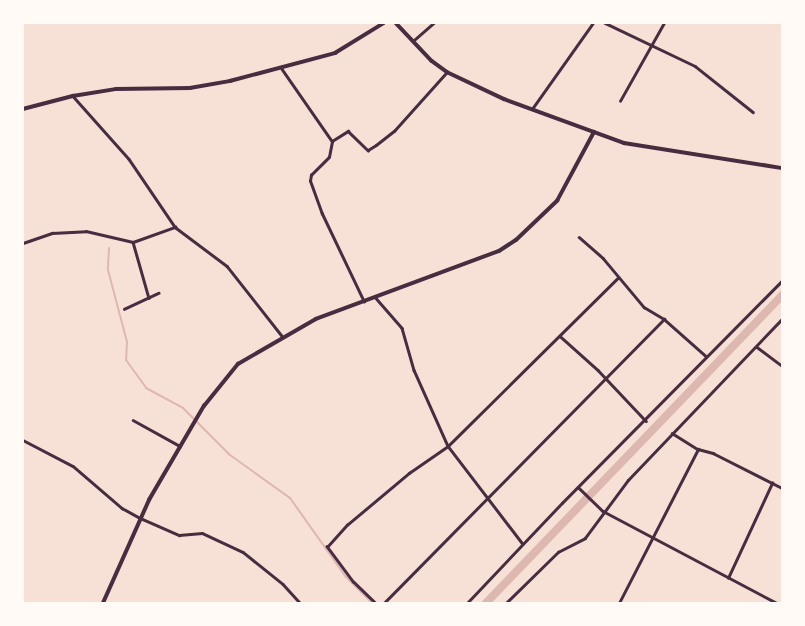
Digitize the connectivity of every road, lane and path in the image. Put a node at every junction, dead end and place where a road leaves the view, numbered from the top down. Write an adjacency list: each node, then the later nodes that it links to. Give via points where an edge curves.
1 (384, 23): 9 (street, via 335,53)
2 (396, 23): 7 (street)
3 (434, 23): 7 (street)
4 (593, 23): 14 (street)
5 (605, 23): 8 (street)
6 (664, 23): 8 (street)
7 (413, 41): 10 (street)
8 (651, 43): 12 (street); 15 (street, via 695,66)
9 (281, 67): 11 (street, via 190,88); 17 (street)
10 (447, 72): 14 (street); 17 (street, via 394,131 368,150 348,131)
11 (73, 96): 13 (street); 19 (street, via 129,159)
12 (620, 101)
13 (23, 109)
14 (532, 109): 16 (street)
15 (753, 112)
16 (594, 132): 18 (street, via 651,149); 27 (street, via 557,201 516,240 499,251)
17 (332, 141): 28 (street, via 330,157 310,181)
18 (782, 168)
19 (175, 227): 21 (street); 32 (street, via 227,266)
20 (579, 237): 23 (street, via 603,258)
21 (133, 242): 22 (street, via 86,231 52,233); 26 (street)
22 (23, 243)
23 (617, 279): 30 (street); 33 (street)
24 (782, 281): 35 (street)
25 (159, 293): 26 (street)
26 (149, 298): 29 (street)
27 (376, 298): 28 (street); 43 (street, via 402,328 414,370)
28 (364, 302): 32 (street)
29 (124, 309)
30 (663, 319): 35 (street); 37 (street)
31 (782, 319): 34 (street)
32 (282, 336): 42 (street, via 238,364)
33 (561, 336): 37 (street); 43 (street)
34 (756, 346): 36 (street); 40 (street)
35 (707, 357): 39 (street)
36 (782, 366)
37 (604, 379): 39 (street); 48 (street)
38 (132, 420): 42 (street)
39 (646, 421): 47 (street)
40 (673, 433): 44 (street); 49 (street)
41 (23, 440): 50 (street, via 73,466)
42 (180, 446): 50 (street)
43 (448, 446): 48 (street); 56 (street, via 346,525 327,548)
44 (698, 449): 45 (street); 51 (street)
45 (772, 483): 46 (street); 53 (street)
46 (782, 488)
47 (580, 489): 49 (street); 52 (street)
48 (488, 500): 52 (street); 57 (street)
49 (602, 510): 51 (street); 59 (street, via 585,538 558,552)
50 (140, 518): 54 (street); 55 (street, via 179,535 202,533 243,552)
51 (653, 538): 53 (street); 60 (street)
52 (523, 544): 58 (street)
53 (728, 578): 61 (street)
54 (105, 603)
55 (300, 603)
56 (375, 603)
57 (384, 603)
58 (467, 603)
59 (506, 603)
60 (619, 603)
61 (777, 603)

